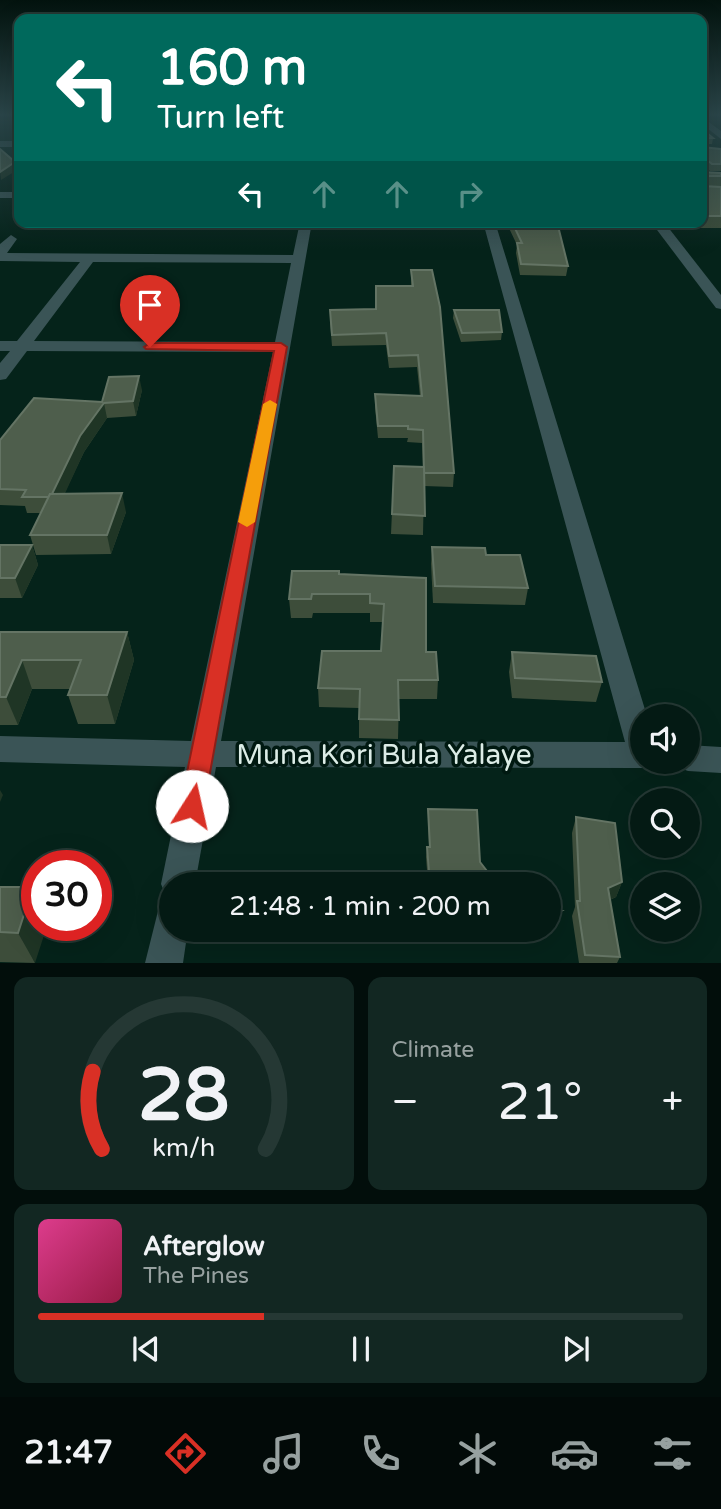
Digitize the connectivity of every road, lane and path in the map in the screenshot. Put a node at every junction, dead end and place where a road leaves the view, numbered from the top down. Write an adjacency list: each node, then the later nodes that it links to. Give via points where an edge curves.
1 (305, 228): 7 (street)
2 (491, 228): 13 (street)
3 (661, 228): 8 (street)
4 (11, 239): 5 (street)
5 (0, 255): 6 (street)
6 (90, 257): 7 (street); 10 (street)
7 (299, 258): 11 (street)
8 (721, 305)
9 (0, 346): 10 (street)
10 (20, 346): 11 (street); 12 (street)
11 (281, 347): 16 (street)
12 (0, 375)
13 (630, 710)
14 (0, 749): 16 (street, Muna Kori Bula Yalaye)
15 (630, 752): 16 (street, Muna Kori Bula Yalaye)
16 (201, 754): 19 (street)
17 (700, 759): 18 (street)
18 (721, 760)
19 (180, 872)
20 (168, 942): 21 (street)
21 (164, 963)

